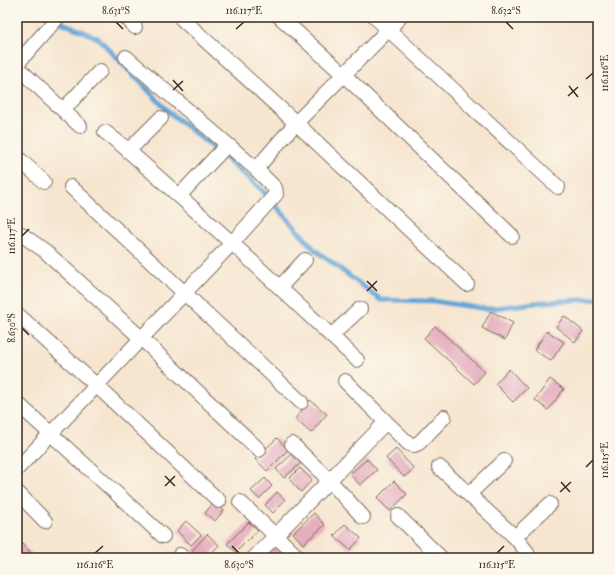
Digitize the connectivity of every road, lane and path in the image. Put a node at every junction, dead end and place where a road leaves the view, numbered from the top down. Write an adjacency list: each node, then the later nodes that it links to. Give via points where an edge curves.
1 (280, 17): 10 (street)
2 (375, 17): 6 (street)
3 (400, 17): 6 (street)
4 (181, 18): 13 (street)
5 (54, 22): 8 (street)
6 (389, 29): 10 (street); 22 (street)
7 (126, 57): 16 (street)
8 (17, 65): 11 (street)
9 (100, 71): 11 (street)
10 (344, 75): 13 (street); 25 (street)
11 (63, 110): 14 (street)
12 (161, 118): 17 (street)
13 (296, 123): 19 (street); 28 (street)
14 (80, 126)
15 (105, 132): 17 (street)
16 (225, 147): 19 (street); 23 (street)
17 (128, 151): 23 (street)
18 (17, 157): 20 (street)
19 (256, 169): 26 (street, via 275,188 276,194)
20 (44, 182)
21 (71, 187): 30 (street)
22 (558, 187)
23 (179, 196): 26 (street)
24 (21, 234): 34 (street, via 45,251)
25 (512, 236)
26 (232, 243): 29 (street); 30 (street)
27 (305, 260): 29 (street)
28 (468, 284)
29 (280, 288): 33 (street)
30 (185, 292): 34 (street); 38 (street)
31 (360, 309): 33 (street)
32 (17, 314): 37 (street)
33 (332, 336): 35 (street)
34 (141, 338): 37 (street); 44 (street)
35 (357, 360)
36 (345, 381): 41 (street)
37 (98, 386): 42 (street); 51 (street)
38 (301, 402)
39 (17, 403): 42 (street)
40 (444, 417): 41 (street, via 414,445 409,444)
41 (386, 422): 48 (street)
42 (51, 434): 47 (street); 57 (street)
43 (292, 444): 48 (street)
44 (259, 450)
45 (504, 461): 50 (street)
46 (440, 467): 50 (street)
47 (17, 469)
48 (329, 480): 55 (street); 58 (street)
49 (17, 492): 56 (street)
50 (469, 494): 59 (street)
51 (219, 501)
52 (240, 502): 58 (street)
53 (550, 504): 59 (street)
54 (398, 516): 62 (street)
55 (363, 517)
56 (45, 521)
57 (163, 536)
58 (276, 536): 60 (street); 61 (street)
59 (515, 538): 63 (street, via 527,552)
60 (254, 558)
61 (299, 558)
62 (442, 558)
63 (528, 558)

